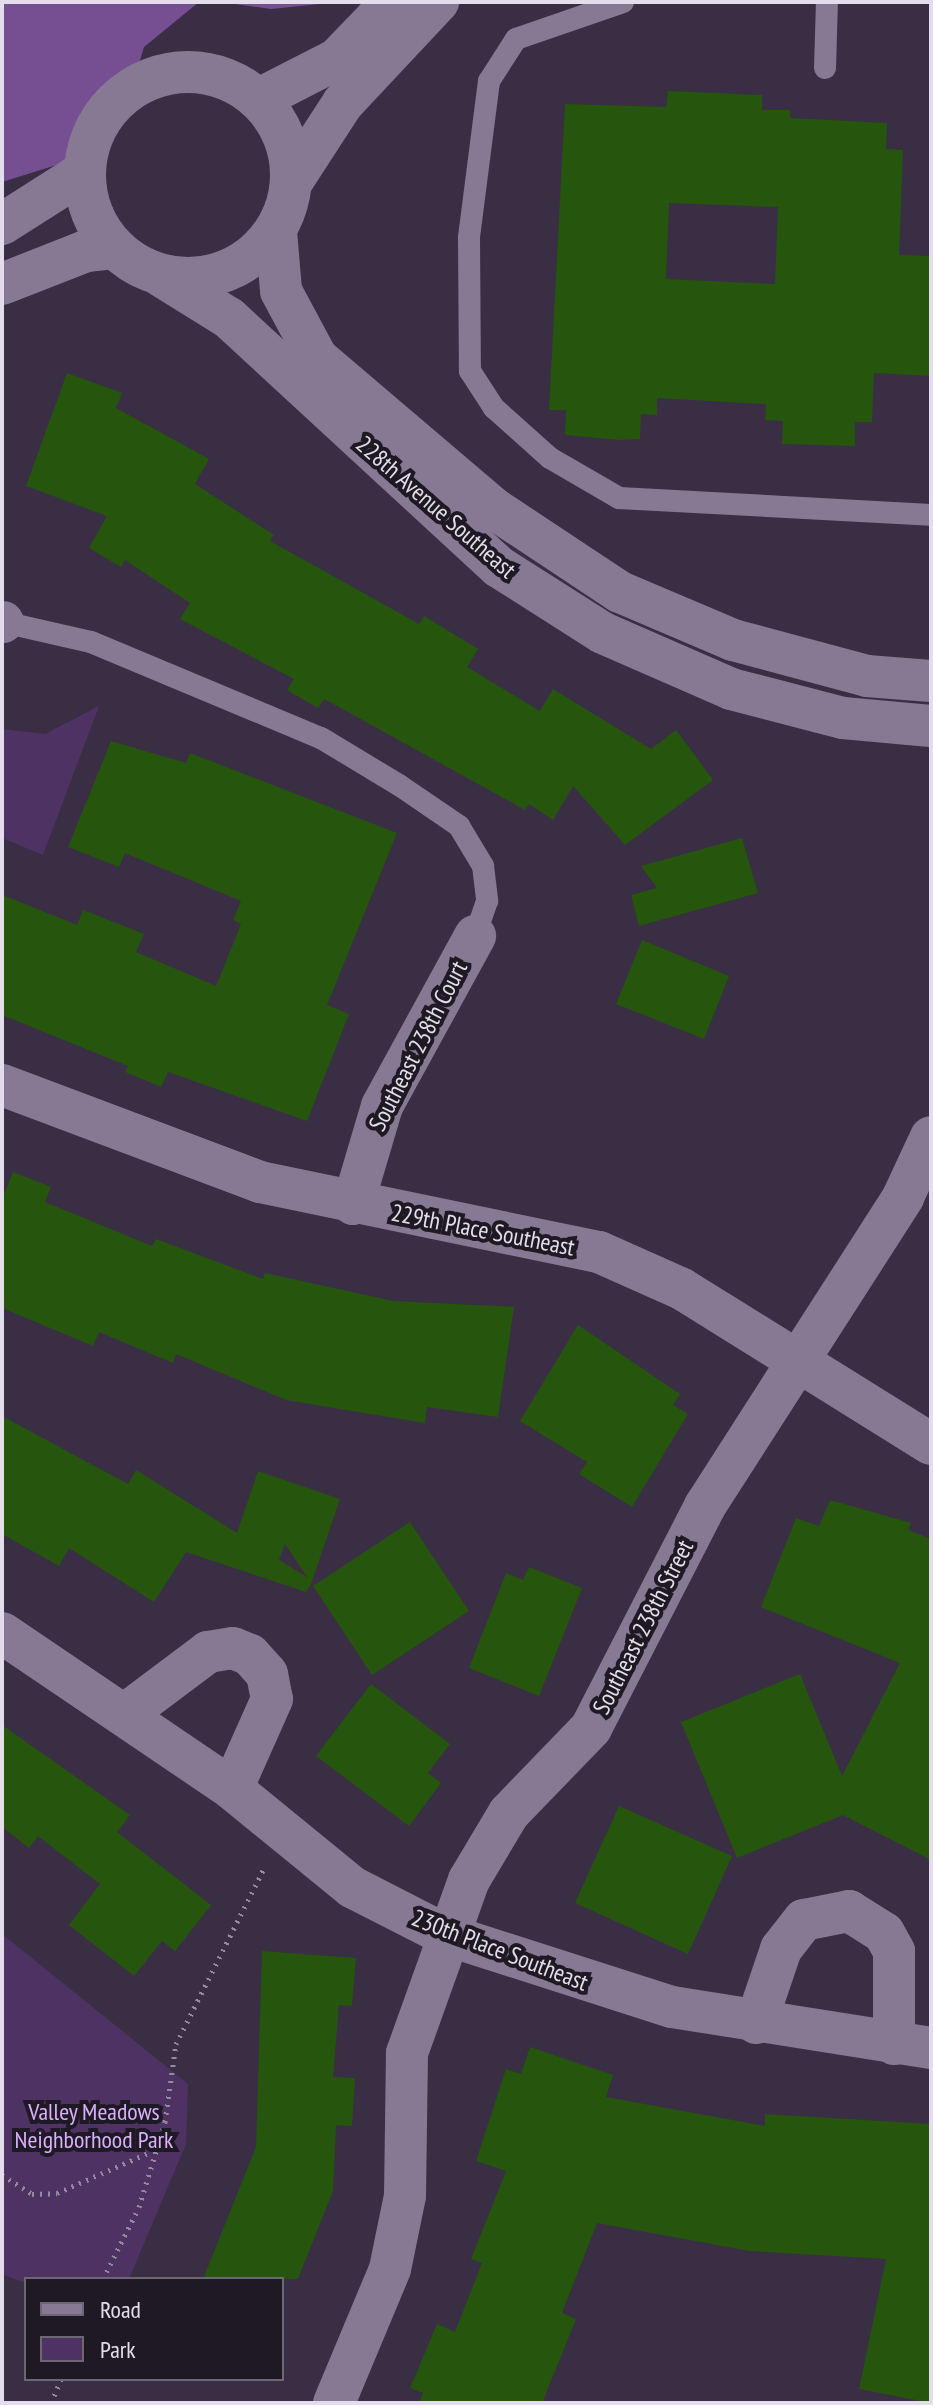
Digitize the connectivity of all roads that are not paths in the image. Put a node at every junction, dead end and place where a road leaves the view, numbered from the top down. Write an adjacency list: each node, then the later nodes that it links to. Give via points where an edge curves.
1 (392, 2): 6 (street, via 337,59)
2 (438, 2): 8 (street, via 343,103)
3 (623, 2): 14 (lane, via 516,39 489,81 469,238 470,371 494,408 550,458 619,498)
4 (827, 2): 5 (lane)
5 (825, 68)
6 (259, 99): 7 (street, via 218,75 148,79 109,109); 8 (street, via 283,134)
7 (84, 172): 9 (street); 11 (street, via 97,226)
8 (291, 183): 10 (street)
9 (2, 224)
10 (276, 231): 12 (street, via 220,274); 16 (street, 228th Avenue Southeast, via 281,291 317,358 493,508 620,592 733,640 867,676)
11 (114, 248): 12 (street); 13 (street, via 86,251)
12 (161, 276): 17 (street, 228th Avenue Southeast, via 229,318 499,567 603,633 731,689 843,718)
13 (2, 284)
14 (931, 515)
15 (3, 622): 18 (lane, via 91,642 321,738 399,785 459,826 483,866 487,901)
16 (931, 681)
17 (931, 726)
18 (475, 936): 21 (street, Southeast 238th Court, via 382,1106)
19 (2, 1085): 21 (street, 229th Place Southeast, via 260,1182)
20 (931, 1137): 22 (street, Southeast 238th Street, via 903,1197)
21 (353, 1204): 22 (street, 229th Place Southeast, via 599,1252 682,1289)
22 (796, 1364): 23 (street, 229th Place Southeast); 27 (street, Southeast 238th Street, via 705,1506 591,1728 509,1813)
23 (931, 1444)
24 (2, 1633): 25 (street, 230th Place Southeast)
25 (124, 1715): 26 (street, 230th Place Southeast); 26 (street, via 208,1652 233,1648 250,1655 267,1674 272,1699)
26 (232, 1789): 27 (street, 230th Place Southeast, via 352,1887)
27 (444, 1934): 28 (street, 230th Place Southeast, via 589,1986); 30 (street, Southeast 238th Street, via 407,2053 405,2196 390,2269)
28 (756, 2023): 29 (street, 230th Place Southeast); 29 (street, 230th Place Southeast, via 781,1949 804,1920 849,1911 884,1933 894,1951)
29 (913, 2046)
30 (334, 2403)

